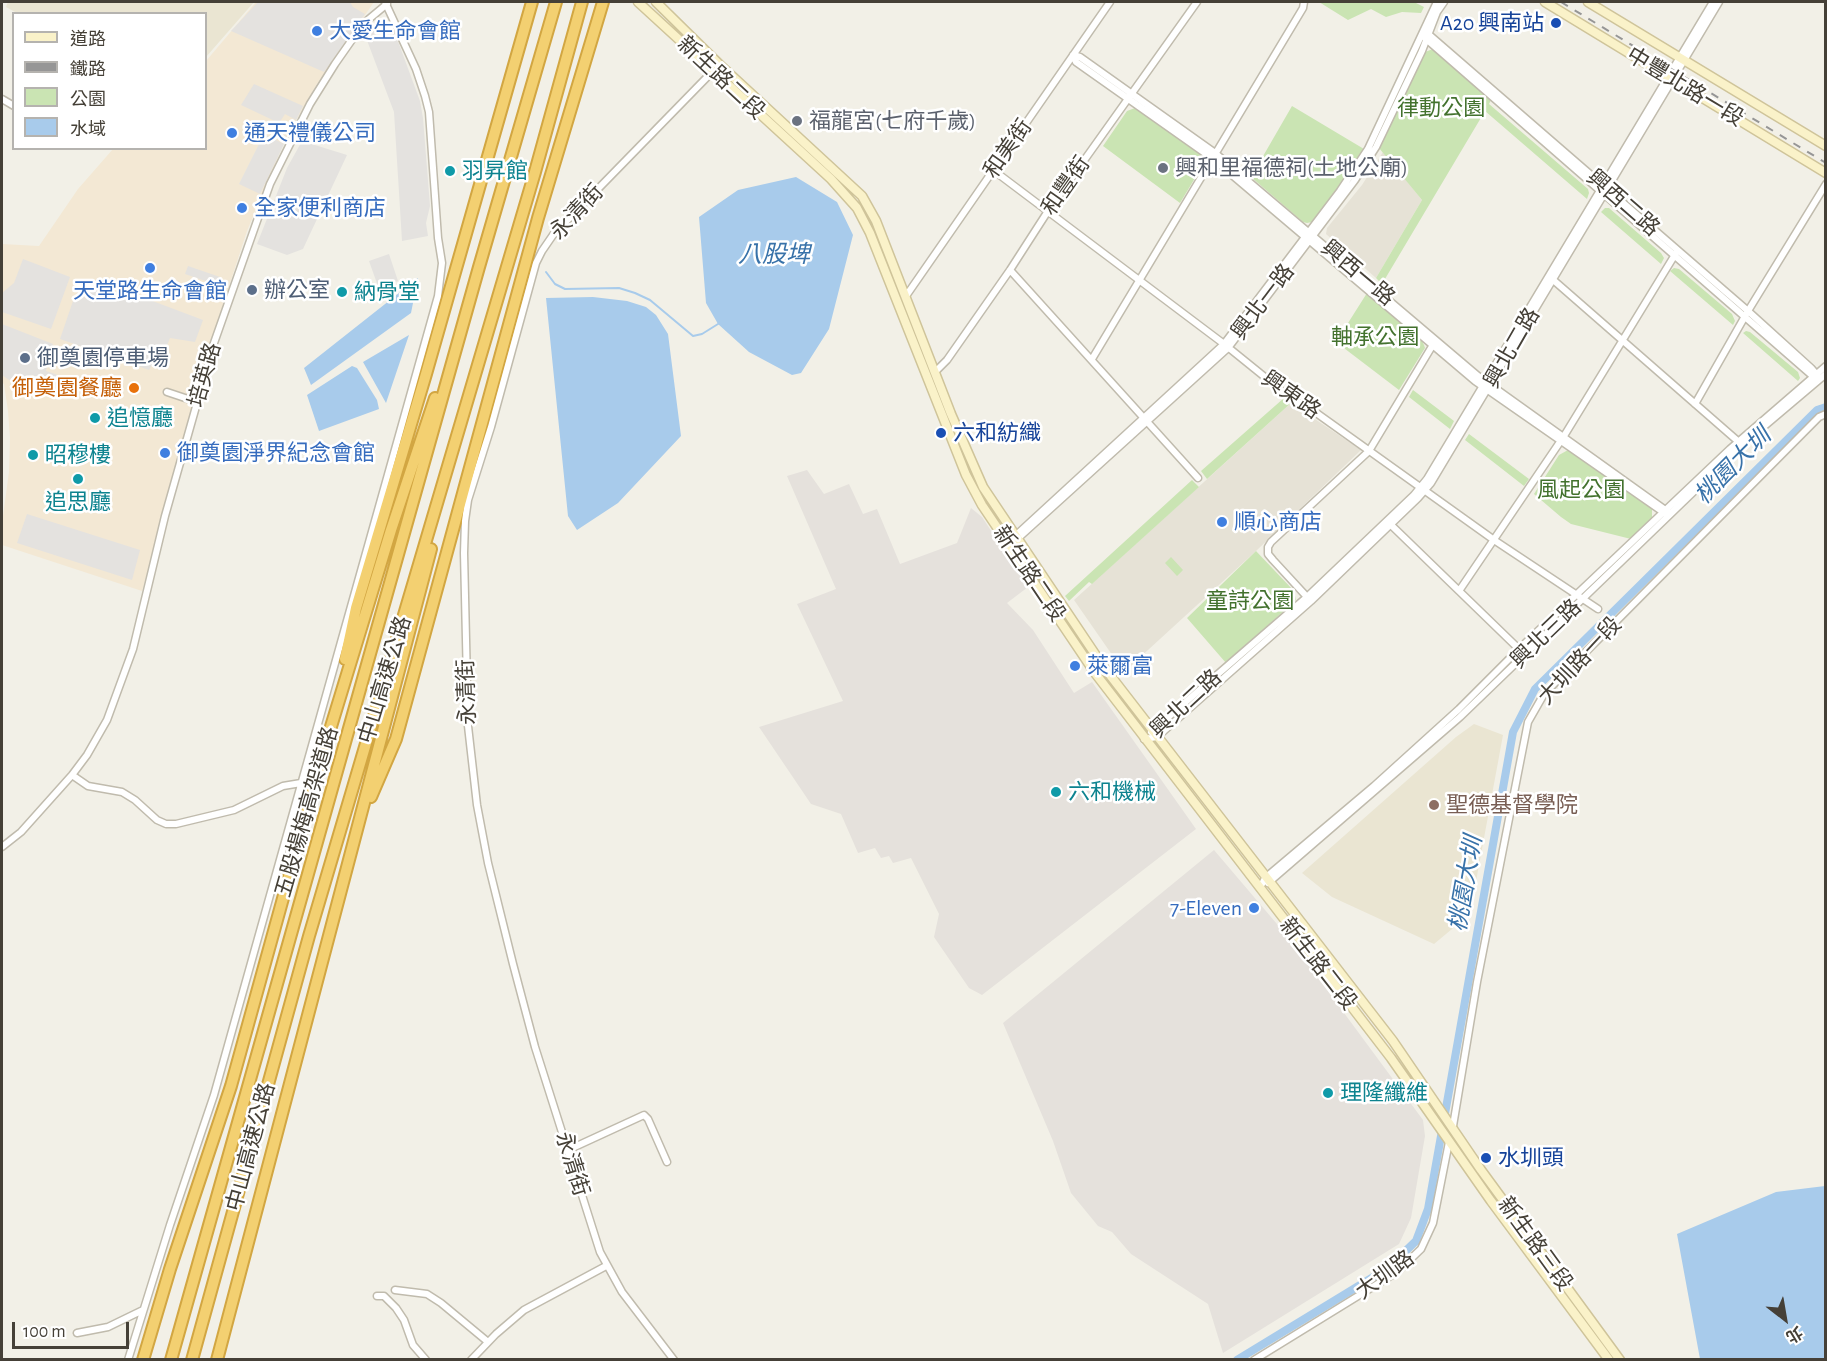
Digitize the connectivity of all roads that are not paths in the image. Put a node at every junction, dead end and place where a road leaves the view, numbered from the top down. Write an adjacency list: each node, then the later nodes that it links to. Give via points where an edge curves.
1 (532, 2): 69 (highway, via 356,608)
2 (556, 2): 32 (highway, 中山高速公路)
3 (582, 2): 38 (highway, 中山高速公路)
4 (603, 2): 72 (highway, via 535,229 396,740)
5 (638, 2): 20 (main road, 新生路二段)
6 (656, 2): 20 (main road, 新生路二段)
7 (1110, 2): 18 (street, 和美街)
8 (1197, 2): 22 (street, 和豐街)
9 (1304, 2): 24 (street)
10 (1437, 2): 17 (street)
11 (1444, 2): 17 (street)
12 (1545, 2): 21 (main road, 中豐北路一段)
13 (1588, 2): 19 (main road, 中豐北路一段)
14 (1713, 2): 19 (street, 興北二路)
15 (1719, 2): 19 (street, 興北二路)
16 (386, 3): 49 (street, 培英路, via 363,24 335,64 270,184 228,299); 71 (street, 培英路, via 416,69 429,112 442,263 436,303)
17 (1426, 35): 28 (street, 興西二路); 30 (street, via 1376,147)
18 (1073, 55): 22 (street, 興西一路); 25 (street, 和美街)
19 (1682, 58): 21 (street, 興北二路); 23 (main road, 中豐北路一段)
20 (716, 68): 36 (main road, 新生路二段, via 862,196 876,220); 60 (main road, 新生路二段, via 857,208 966,475 982,505); 78 (street, 永清街, via 542,251 465,521 466,695 477,805 513,964)
21 (1670, 77): 26 (main road, 中豐北路一段); 28 (street, 興北二路)
22 (1130, 96): 24 (street, 興西一路); 29 (street, 和豐街)
23 (1826, 146)
24 (1214, 156): 30 (street, 興西一路); 35 (street)
25 (993, 170): 29 (street, 興東路); 36 (street, 和美街)
26 (1826, 172)
27 (1826, 184): 37 (street)
28 (1603, 190): 31 (street, 興西二路); 34 (street, 興北二路)
29 (1048, 211): 33 (street, 和豐街); 35 (street, 興東路)
30 (1310, 236): 40 (street, 興西一路); 41 (street)
31 (1676, 253): 37 (street, 興西二路); 39 (street)
32 (478, 267): 69 (highway, 五股楊梅高架道路); 88 (highway, 中山高速公路)
33 (1010, 270): 42 (street); 44 (street, 和豐街)
34 (1550, 277): 39 (street); 47 (street, 興北二路)
35 (1140, 281): 41 (street, 興東路); 42 (street)
36 (906, 296): 44 (main road, 新生路二段)
37 (1746, 314): 46 (street, 興西二路); 50 (street)
38 (491, 323): 72 (highway); 89 (highway, 中山高速公路, via 309,936)
39 (1622, 340): 50 (street); 53 (street)
40 (1435, 342): 47 (street); 55 (street)
41 (1226, 346): 52 (street); 55 (street, 興東路, via 1292,399)
42 (1092, 360): 52 (street)
43 (1826, 366): 46 (street)
44 (936, 371): 60 (main road, 新生路二段, via 983,487)
45 (1826, 374): 46 (street)
46 (1816, 377): 54 (street)
47 (1486, 385): 53 (street); 57 (street, 興北二路)
48 (168, 392): 49 (street)
49 (197, 402): 70 (street, 培英路, via 133,649 107,720)
50 (1695, 404): 54 (street)
51 (1826, 414): 76 (street, 大圳路一段, via 1544,694 1528,722)
52 (1146, 420): 56 (street); 60 (street)
53 (1562, 439): 58 (street); 61 (street)
54 (1740, 443): 58 (street)
55 (1370, 451): 57 (street, 興東路); 64 (street, via 1268,547 1273,560)
56 (1198, 478)
57 (1422, 489): 59 (street, 興北二路); 61 (street, 興東路)
58 (1667, 512): 63 (street, 興北三路)
59 (1389, 523): 62 (street); 64 (street, 興北二路)
60 (1014, 540): 67 (main road, 新生路二段); 68 (main road, 新生路二段, via 1095,673)
61 (1494, 540): 62 (street); 63 (street, 興東路)
62 (1459, 591): 66 (street)
63 (1579, 598): 65 (street, 興東路); 66 (street, 興北三路)
64 (1309, 599): 67 (street, 興北二路)
65 (1598, 609)
66 (1522, 652): 74 (street, 興北三路, via 1460,717)
67 (1155, 734): 68 (street, 興北二路); 74 (main road, 新生路二段)
68 (1144, 739): 75 (main road, 新生路二段)
69 (326, 743): 87 (highway, 五股楊梅高架道路, via 231,1086)
70 (72, 776): 71 (street, via 88,786 122,792 166,824 234,810 283,786); 73 (street, 培英路)
71 (301, 783): 83 (street, 培英路, via 214,1095)
72 (356, 833): 90 (highway)
73 (2, 847)
74 (1267, 880): 75 (street, 興北三路); 76 (main road, 新生路二段, via 1393,1041)
75 (1260, 888): 77 (main road, 新生路二段, via 1391,1058)
76 (1453, 1126): 96 (main road, 新生路三段)
77 (1449, 1142): 94 (street, 大圳路, via 1433,1223 1421,1249 1397,1272); 95 (main road, 新生路三段)
78 (568, 1150): 79 (street, via 644,1115); 80 (street, 永清街)
79 (667, 1162)
80 (606, 1266): 85 (street, via 535,1303); 93 (street, 永清街)
81 (394, 1290): 85 (street, via 427,1294)
82 (376, 1296): 91 (street, via 384,1296 396,1308 413,1345)
83 (143, 1310): 84 (street, via 108,1328); 86 (street, 培英路)
84 (77, 1333)
85 (488, 1342): 92 (street)
86 (128, 1359)
87 (143, 1359)
88 (171, 1359)
89 (192, 1359)
90 (217, 1359)
91 (426, 1359)
92 (471, 1359)
93 (674, 1359)
94 (1254, 1359)
95 (1609, 1359)
96 (1620, 1359)

